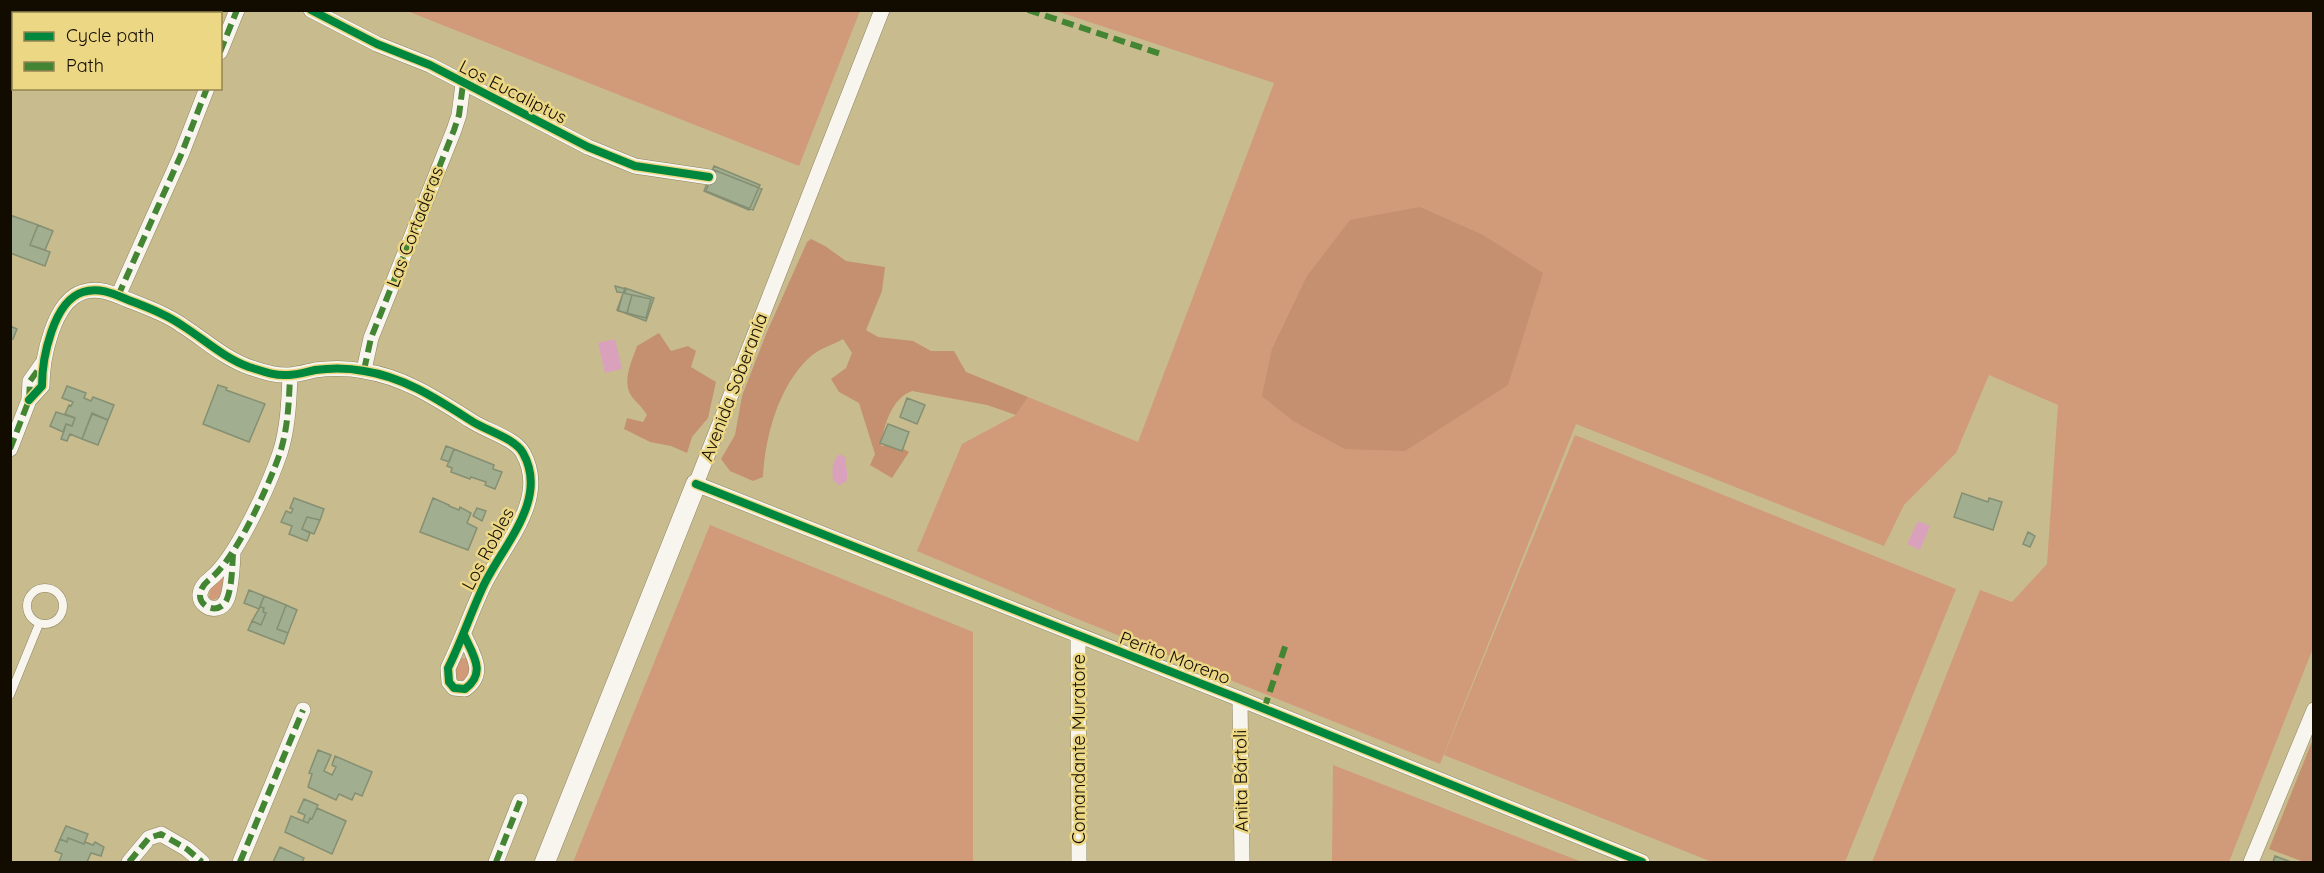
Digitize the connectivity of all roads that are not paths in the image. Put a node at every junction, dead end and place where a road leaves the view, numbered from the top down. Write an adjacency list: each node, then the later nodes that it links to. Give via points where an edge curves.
1 (237, 10): 4 (street)
2 (311, 10): 5 (street, Los Eucaliptus)
3 (882, 10): 12 (street, Avenida Soberanía)
4 (222, 47)
5 (463, 84): 7 (street, Los Eucaliptus, via 588,147 635,166); 9 (street, Las Cortaderas, via 454,130 376,327)
6 (206, 90): 8 (street)
7 (709, 177)
8 (118, 296): 10 (street, via 165,315 244,365); 11 (street, via 97,289 81,292 60,310 42,364 30,381 29,400)
9 (364, 370): 10 (street, via 315,370); 15 (street, Los Robles, via 401,380 516,444 530,467 526,509 483,587)
10 (290, 376): 13 (street, via 280,452)
11 (10, 449)
12 (696, 484): 16 (street, Perito Moreno); 26 (street, Avenida Soberanía)
13 (233, 554)
14 (39, 624): 14 (lane, via 30,617 28,600 35,591 46,589 57,594 62,610 56,620); 17 (lane)
15 (464, 635)
16 (1078, 636): 18 (street, Perito Moreno); 27 (street, Comandante Muratore)
17 (10, 695)
18 (1240, 699): 28 (street, Anita Bártoli); 29 (street, Perito Moreno)
19 (303, 710): 24 (street)
20 (2313, 710): 30 (street)
21 (520, 801): 25 (street)
22 (133, 858): 23 (street, via 149,838 160,834)
23 (202, 862)
24 (240, 862)
25 (496, 862)
26 (545, 862)
27 (1079, 862)
28 (1242, 862)
29 (1642, 862)
30 (2251, 862)

